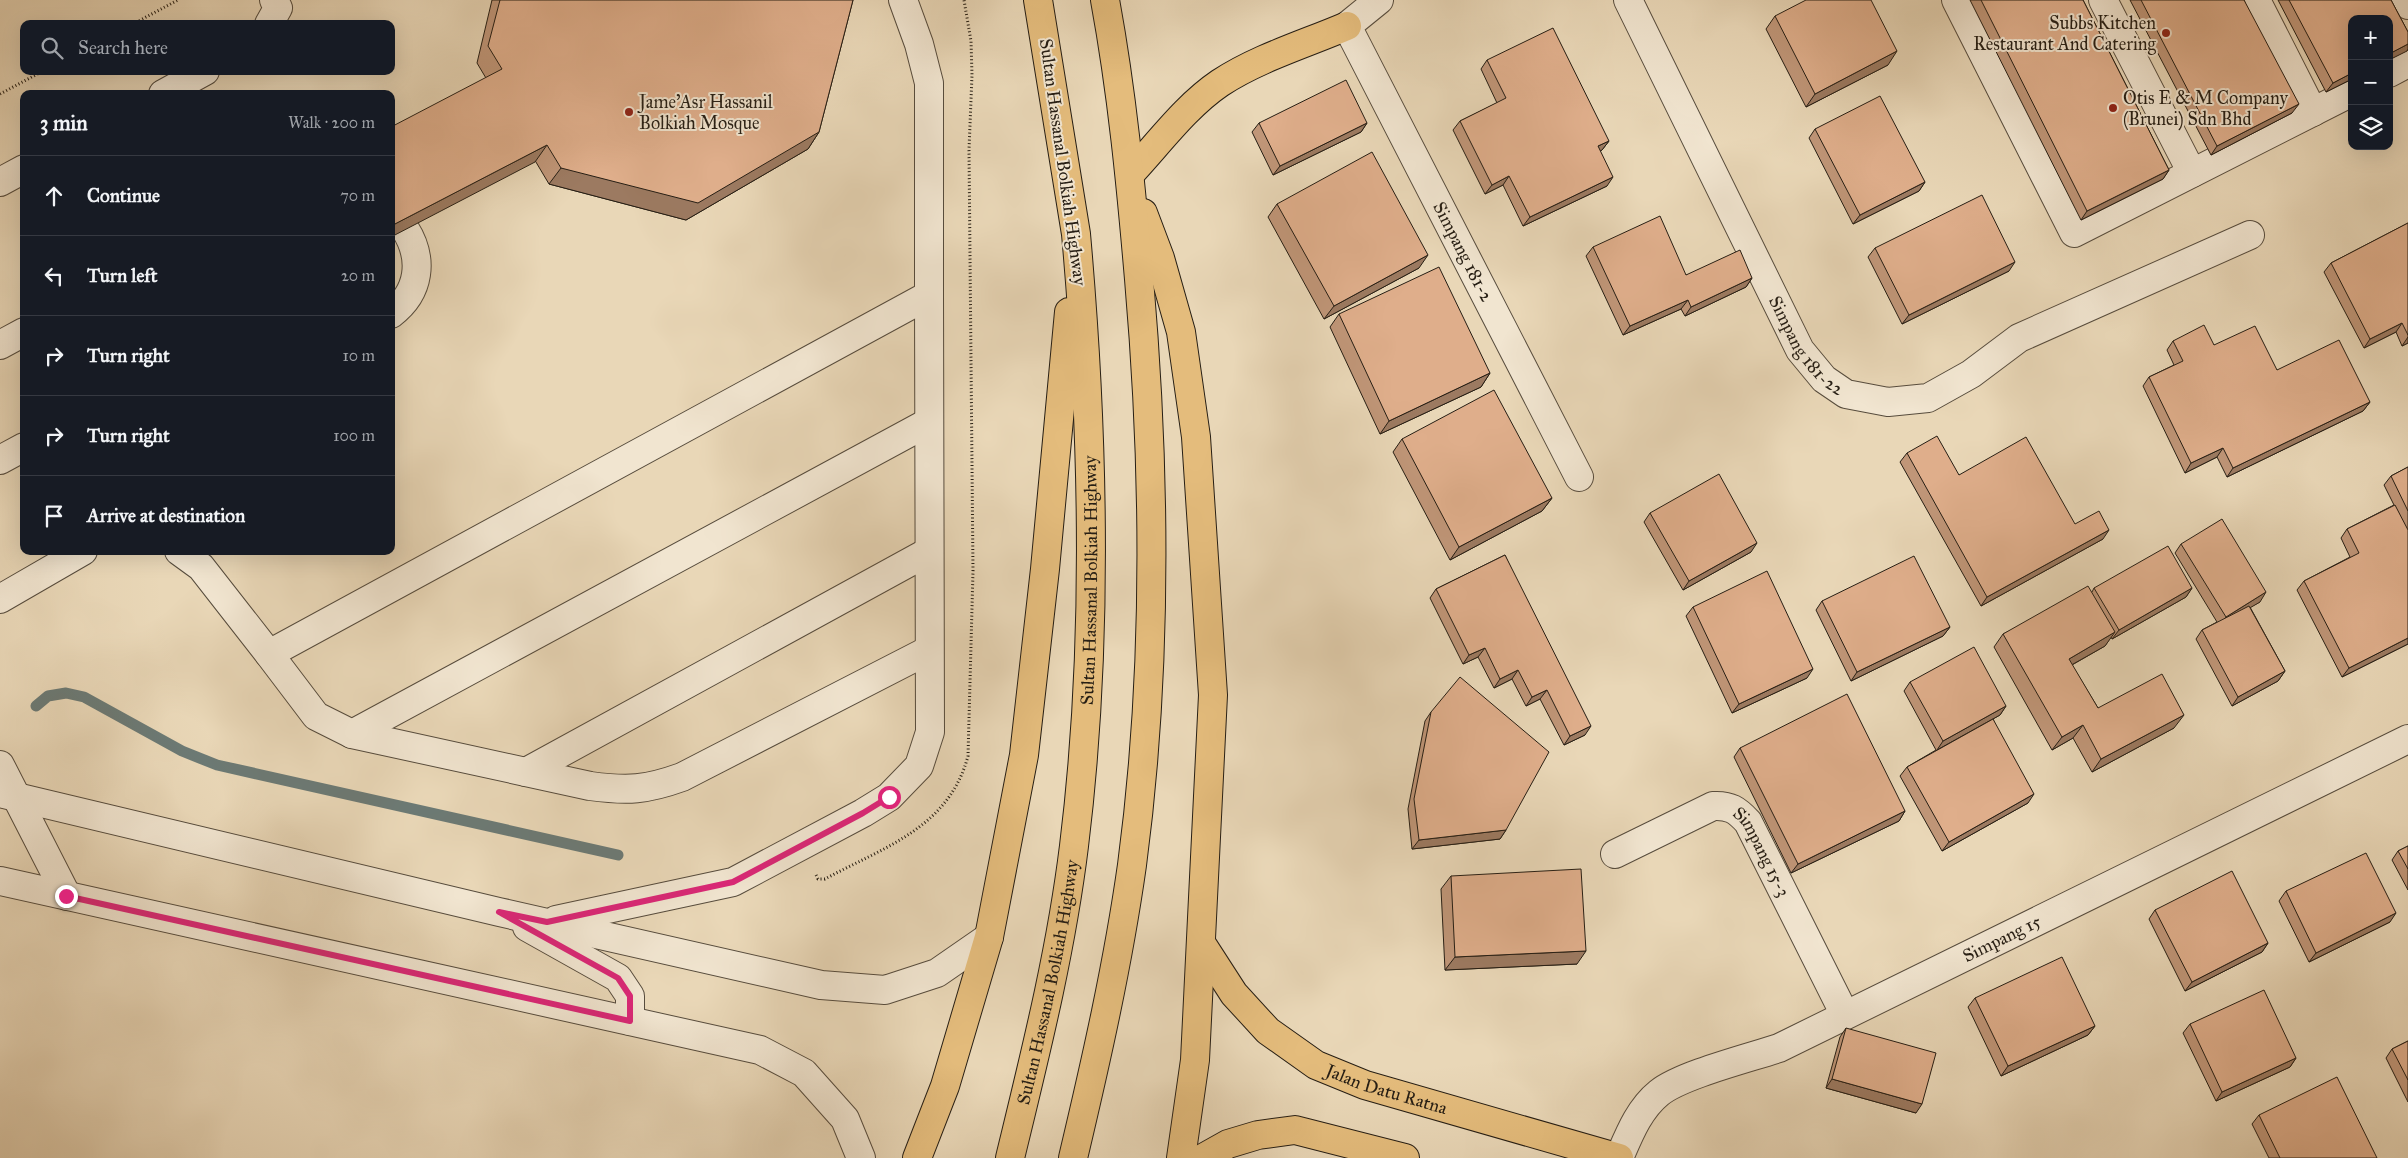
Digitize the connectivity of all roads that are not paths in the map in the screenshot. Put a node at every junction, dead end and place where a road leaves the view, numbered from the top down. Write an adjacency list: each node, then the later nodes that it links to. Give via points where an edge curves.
1 (274, 0): 12 (street, via 278,8)
2 (903, 0): 27 (street, via 929,82)
3 (1038, 0): 25 (main road, Sultan Hassanal Bolkiah Highway)
4 (1105, 0): 22 (main road)
5 (1380, 0): 13 (street)
6 (1628, 0): 26 (street, Simpang 181-22, via 1800,350 1824,380 1846,394 1888,402 1928,398 1972,374 2018,338)
7 (1956, 0): 21 (street, via 2074,234)
8 (2103, 0): 21 (street)
9 (2256, 0): 19 (street)
10 (2406, 0): 11 (street)
11 (2408, 5)
12 (271, 20)
13 (1347, 26): 22 (main road, via 1220,83 1193,105); 34 (street, Simpang 181-2)
14 (2408, 63): 15 (street)
15 (2393, 71)
16 (198, 75): 17 (street)
17 (171, 90)
18 (2348, 94): 19 (street)
19 (2313, 112): 21 (street)
20 (20, 171): 23 (street)
21 (2192, 173)
22 (1131, 177): 52 (main road, via 1160,258 1181,332 1196,437 1213,695); 58 (main road, via 1146,351 1153,492 1152,642 1132,865 1116,965)
23 (0, 182)
24 (405, 229): 28 (street, via 418,263 413,289)
25 (1076, 234): 51 (main road, via 1024,755); 57 (main road, Sultan Hassanal Bolkiah Highway, via 1086,372 1090,504 1084,740 1074,847 1058,951)
26 (2250, 235)
27 (929, 295): 31 (street); 40 (street)
28 (395, 309)
29 (20, 334): 30 (street)
30 (0, 345)
31 (929, 422): 35 (street); 41 (street)
32 (20, 449): 33 (street)
33 (0, 460)
34 (1579, 477)
35 (928, 552): 39 (street); 44 (street)
36 (76, 555): 38 (street)
37 (185, 555): 40 (street, via 201,567)
38 (0, 599)
39 (929, 650): 44 (street, via 682,777 654,787 619,789 590,786); 50 (street, via 930,732 925,751 919,766 889,797 733,882)
40 (269, 654): 41 (street, via 316,716)
41 (352, 734): 44 (street)
42 (2408, 739): 53 (street, Simpang 15)
43 (0, 765): 45 (street)
44 (526, 772)
45 (8, 795): 48 (street); 49 (street)
46 (1615, 854): 53 (street, Simpang 15-3, via 1714,806 1726,806 1738,812 1748,822)
47 (0, 881): 48 (street)
48 (66, 896): 54 (street)
49 (499, 912): 50 (street); 54 (street, via 618,978 630,996)
50 (547, 922): 51 (street, via 821,985 885,990 937,973)
51 (989, 937): 56 (main road, via 945,1086)
52 (1203, 946): 59 (main road, via 1195,1060); 62 (main road, Jalan Datu Ratna, via 1234,994 1268,1031 1316,1065 1365,1085)
53 (1846, 1015): 62 (street, Simpang 15, via 1778,1048 1659,1092 1630,1132)
54 (630, 1021): 55 (street, via 760,1050 804,1073 845,1119)
55 (861, 1158)
56 (918, 1158)
57 (1010, 1158)
58 (1073, 1158)
59 (1181, 1158)
60 (1203, 1158): 61 (main road, via 1228,1144 1258,1135 1295,1130)
61 (1405, 1158)
62 (1619, 1158)

